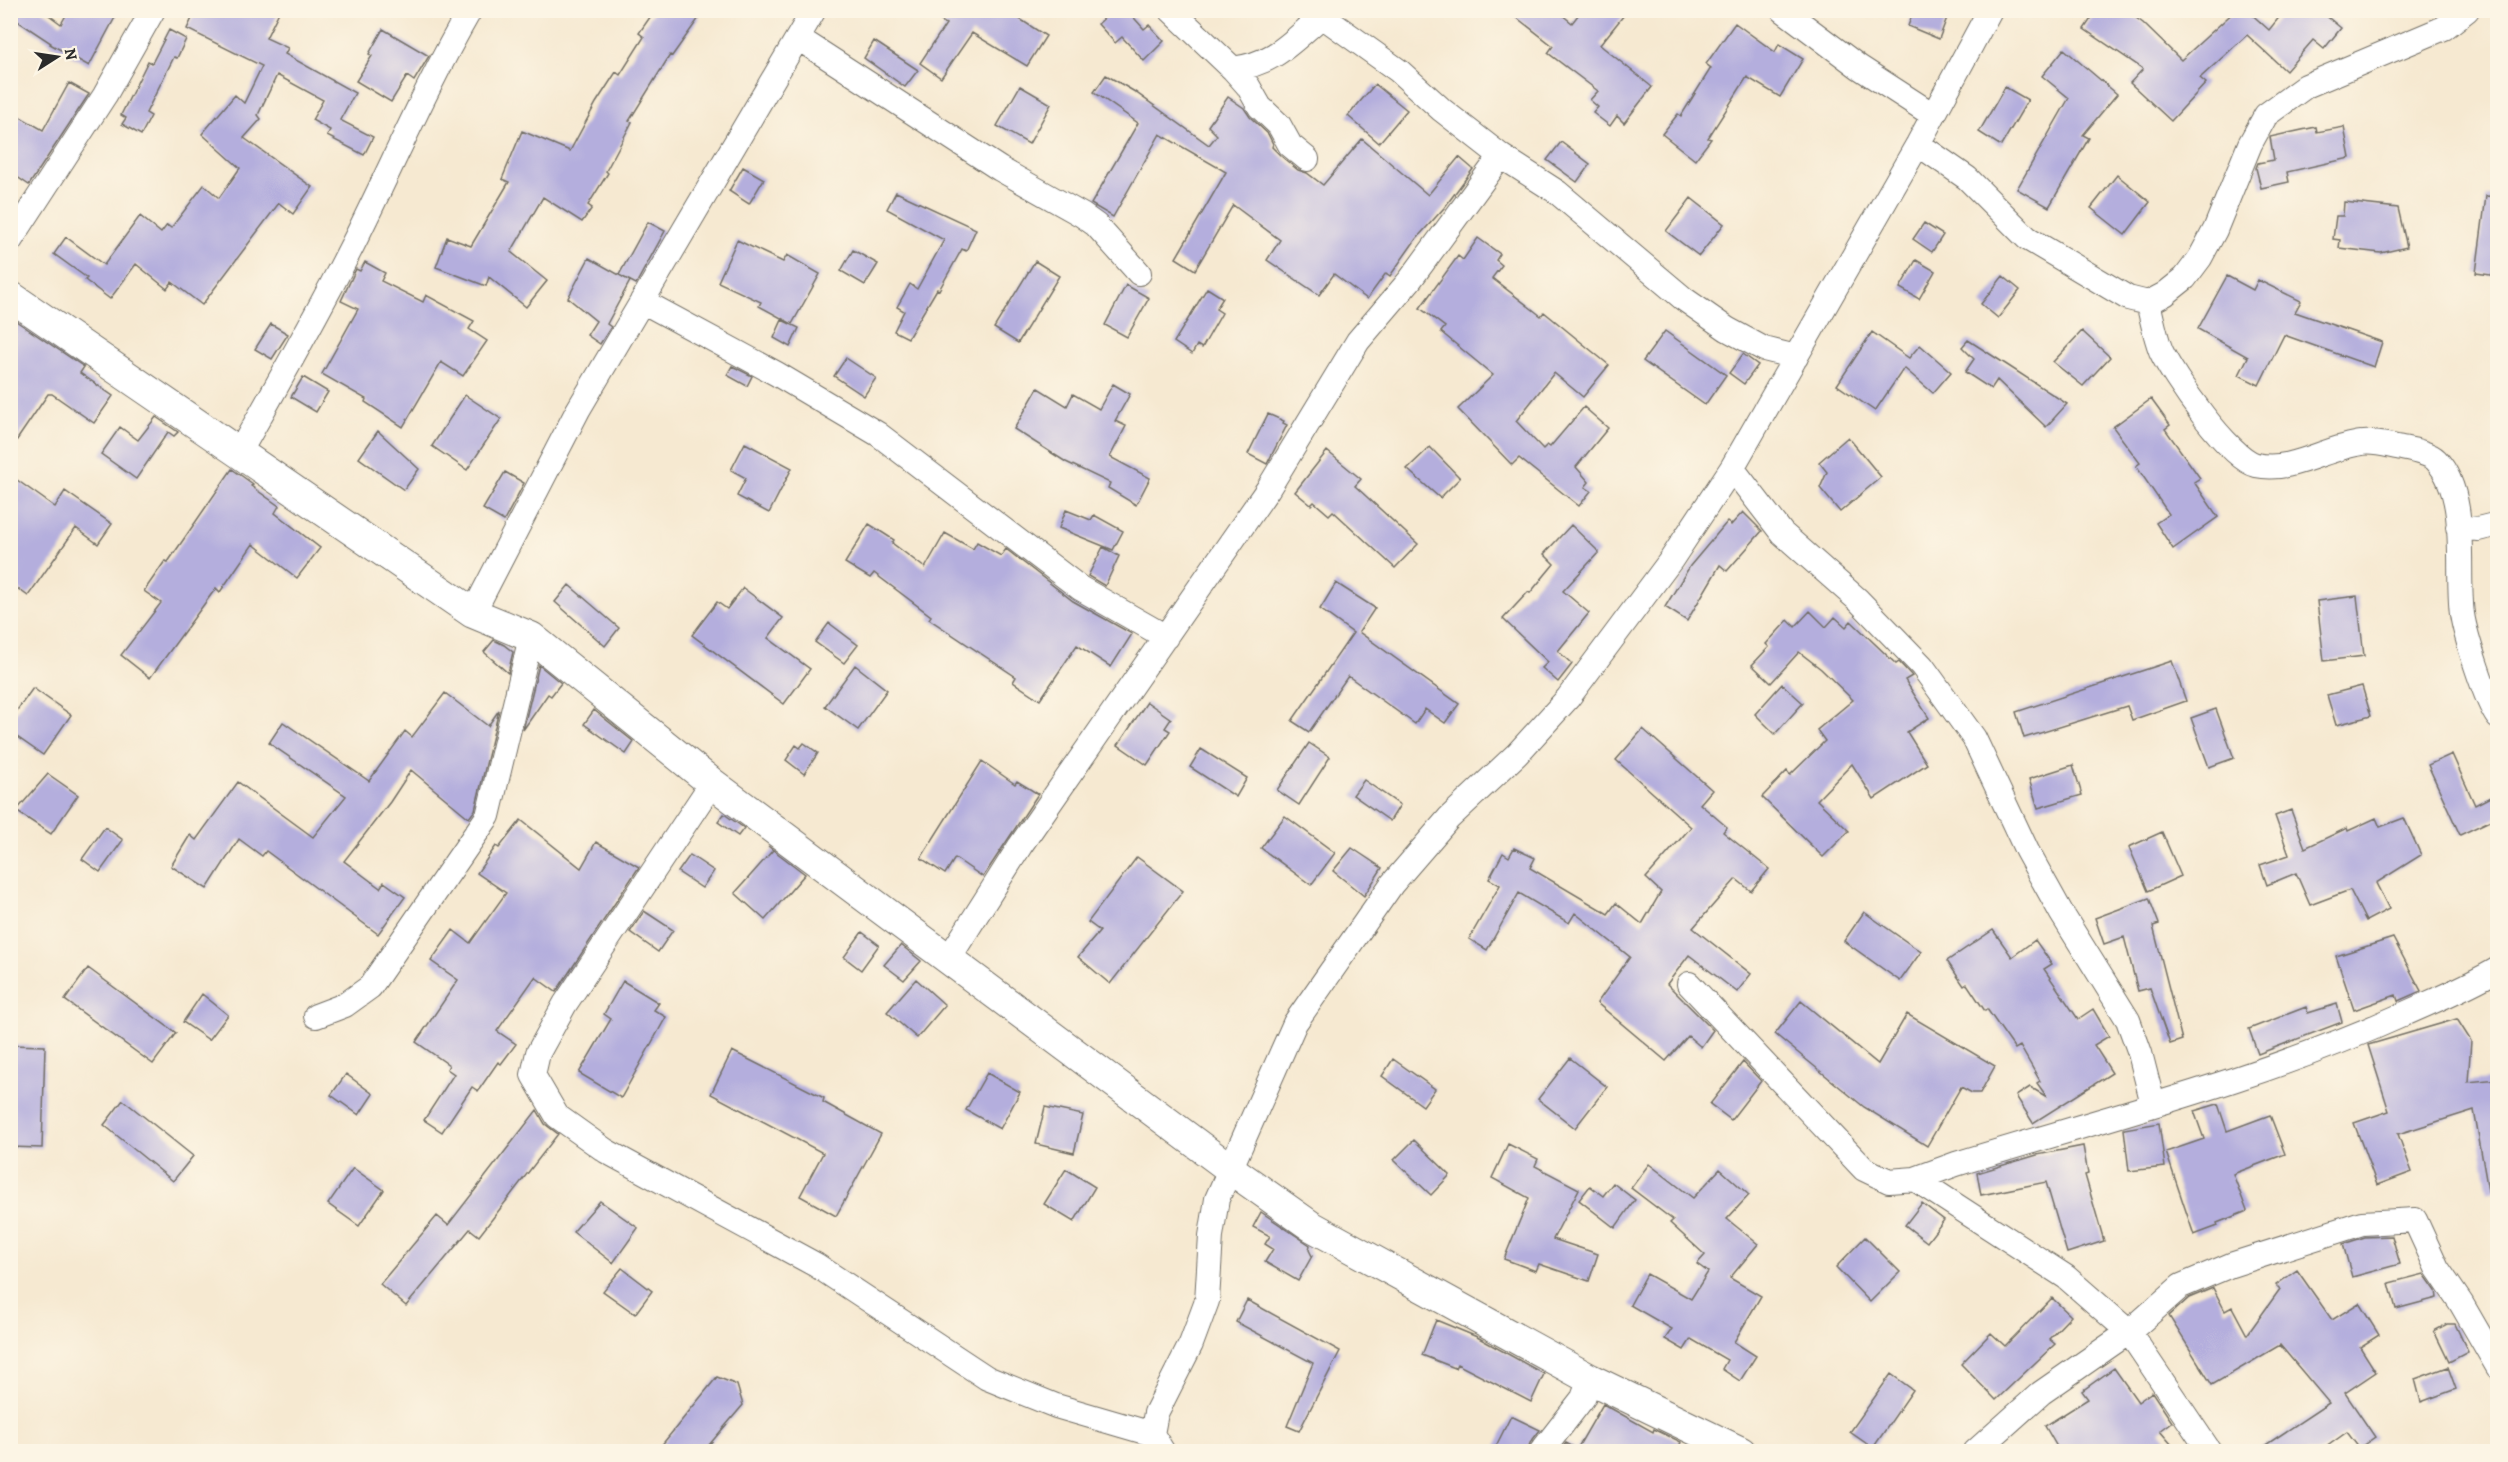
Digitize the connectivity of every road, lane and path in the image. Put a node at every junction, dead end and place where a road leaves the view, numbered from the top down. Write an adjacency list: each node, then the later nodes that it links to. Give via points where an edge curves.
1 (153, 10): 15 (street, via 105,95)
2 (470, 10): 21 (street, via 442,59 354,243)
3 (814, 10): 9 (street)
4 (1171, 10): 10 (street)
5 (1784, 10): 11 (street)
6 (1990, 10): 11 (street)
7 (2467, 10): 19 (street, via 2444,28 2306,86 2266,115 2200,258 2185,278)
8 (1323, 13): 10 (street, via 1273,58); 13 (street)
9 (798, 38): 16 (street, via 1000,169 1082,214); 18 (street)
10 (1233, 69): 14 (street, via 1260,107 1279,125 1290,145)
11 (1933, 116): 12 (street)
12 (1918, 144): 19 (street, via 1967,178 2027,238 2128,298); 20 (street)
13 (1501, 156): 20 (street, via 1557,192 1684,299 1727,329 1764,349); 27 (street, via 1410,280 1358,341 1268,489)
14 (1308, 159)
15 (10, 241)
16 (1138, 273)
17 (10, 296): 21 (street)
18 (642, 302): 25 (street, via 578,410); 27 (street, via 777,374 878,434 1080,588)
19 (2148, 303): 24 (street, via 2161,350 2184,390 2230,446 2253,464 2272,467 2294,463 2365,442 2408,449 2433,458 2448,474)
20 (1796, 357): 22 (street)
21 (239, 453): 25 (street)
22 (1732, 468): 34 (street, via 1782,533 1858,600 1922,666 1974,738 2027,851 2128,1020); 36 (street, via 1671,560 1568,698 1517,754 1449,818 1392,884 1295,1023)
23 (2498, 524): 24 (street, via 2478,529)
24 (2458, 527): 28 (street, via 2462,615)
25 (473, 613): 26 (street)
26 (531, 637): 29 (street); 33 (street, via 488,816 370,987 345,1005)
27 (1166, 637): 30 (street, via 1020,846)
28 (2498, 717)
29 (712, 783): 30 (street); 42 (street, via 566,1004 538,1053 533,1075 557,1116 606,1150 816,1265 987,1378)
30 (950, 958): 36 (street)
31 (2498, 969): 34 (street, via 2371,1029 2282,1065)
32 (1689, 984): 37 (street, via 1864,1169 1889,1181)
33 (316, 1016)
34 (2153, 1104): 35 (street)
35 (1956, 1164): 37 (street); 38 (street)
36 (1229, 1168): 41 (street, via 1311,1226); 42 (street, via 1217,1199 1207,1301 1191,1344 1156,1413)
37 (1915, 1179): 38 (street)
38 (1951, 1202): 39 (street, via 2066,1277)
39 (2129, 1332): 40 (street, via 2181,1287 2231,1265 2362,1223 2415,1220 2437,1268); 45 (street, via 2041,1393); 46 (street)
40 (2498, 1367)
41 (1590, 1379): 43 (street, via 1583,1398); 44 (street)
42 (1157, 1443)
43 (1540, 1452)
44 (1741, 1452)
45 (1975, 1452)
46 (2210, 1452)

